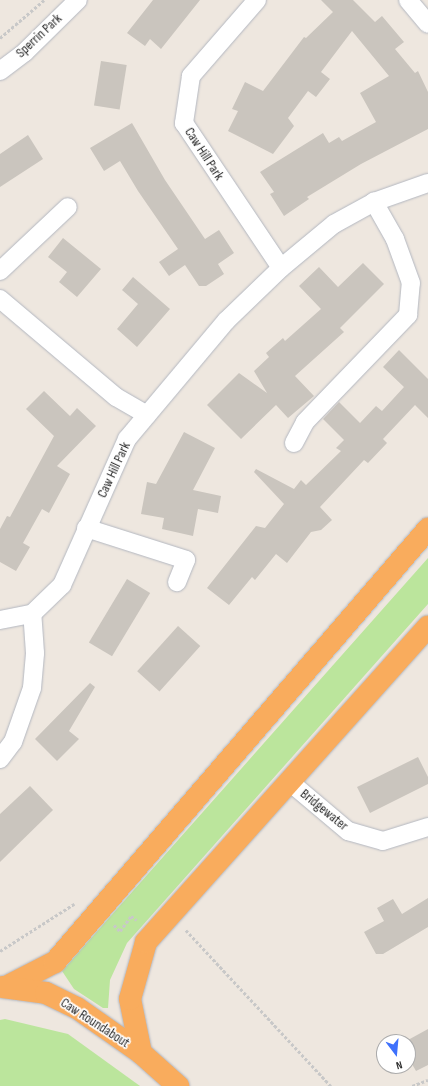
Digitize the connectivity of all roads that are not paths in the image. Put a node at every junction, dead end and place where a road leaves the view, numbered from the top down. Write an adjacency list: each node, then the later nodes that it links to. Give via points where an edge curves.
1 (78, 0): 5 (street, Sperrin Park, via 24,52)
2 (257, 0): 9 (street, Caw Hill Park, via 191,76 184,123)
3 (408, 0): 4 (street)
4 (428, 24)
5 (0, 71)
6 (428, 183): 7 (street, Caw Hill Park)
7 (374, 202): 9 (street, Caw Hill Park, via 334,224); 13 (street, via 395,239 411,283 408,315 305,422)
8 (68, 207): 10 (street)
9 (281, 268): 12 (street, Caw Hill Park, via 226,321)
10 (0, 271)
11 (0, 300): 12 (street, via 116,397)
12 (147, 415): 14 (street, Caw Hill Park, via 127,440)
13 (294, 443)
14 (86, 528): 16 (street, via 186,560); 17 (street, Caw Hill Park, via 62,585)
15 (428, 528): 23 (highway, via 55,962)
16 (177, 582)
17 (32, 614): 18 (street); 20 (street, via 35,654 32,688 13,742)
18 (0, 620)
19 (428, 627): 21 (highway)
20 (0, 759)
21 (291, 783): 22 (street, Bridgewater, via 348,831 383,841); 24 (highway, via 146,942 130,999)
22 (428, 827)
23 (4, 987): 24 (highway, Caw Roundabout, via 46,993 77,1008)
24 (141, 1053): 25 (highway, Caw Roundabout)
25 (178, 1086)

